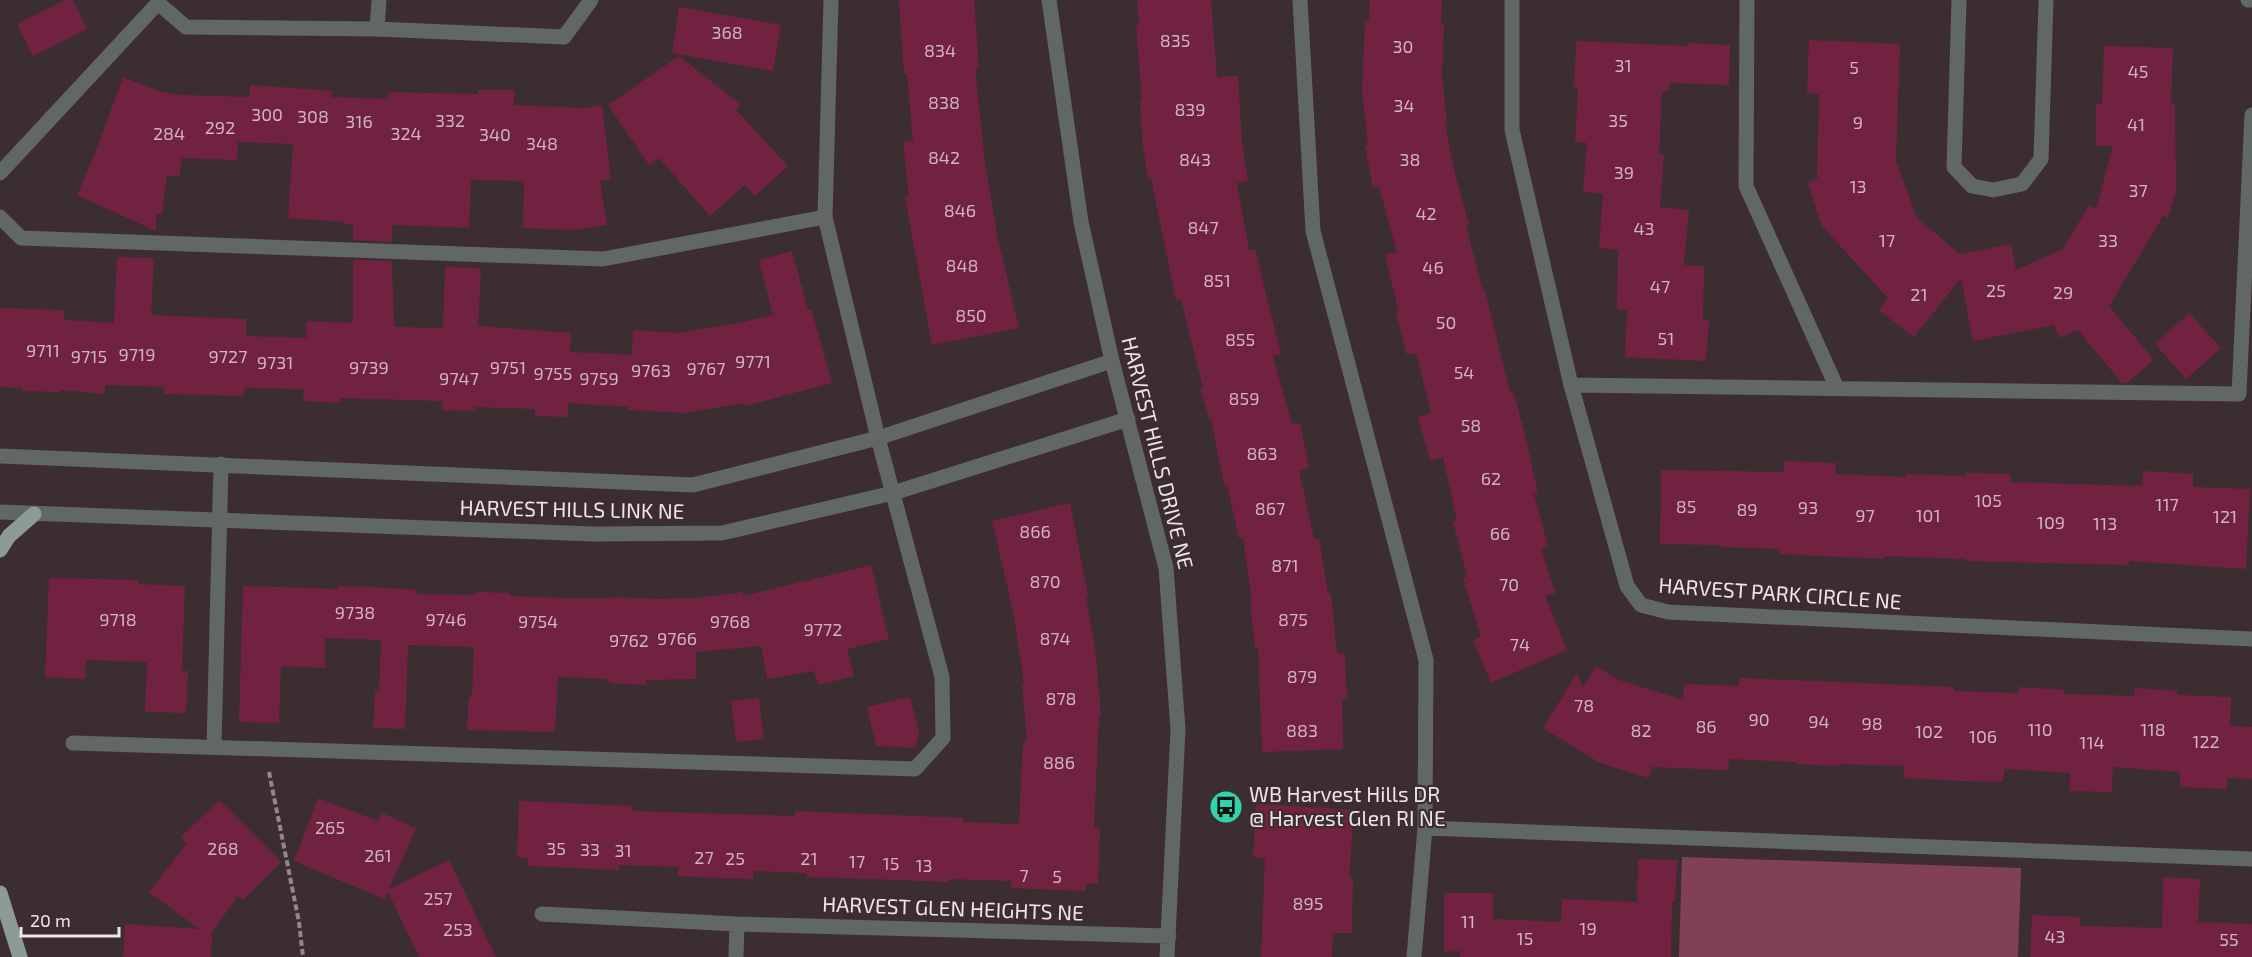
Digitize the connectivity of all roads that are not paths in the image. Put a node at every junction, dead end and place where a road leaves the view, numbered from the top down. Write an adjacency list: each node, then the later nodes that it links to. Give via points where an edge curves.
1 (379, 0): 11 (street)
2 (591, 0): 11 (street, via 564,37)
3 (831, 0): 15 (street)
4 (1050, 0): 16 (street, HARVEST HILLS DRIVE NE, via 1081,222)
5 (1300, 0): 31 (street, via 1313,231 1426,660)
6 (1512, 0): 17 (street, HARVEST PARK CIRCLE NE, via 1512,130)
7 (1747, 0): 18 (street, via 1746,186)
8 (1959, 0): 9 (street, via 1954,167 1972,186 1993,190 2022,184 2041,159)
9 (2046, 0)
10 (158, 1): 11 (street, via 186,27); 13 (street)
11 (377, 29)
12 (2252, 115): 18 (street, via 2239,394)
13 (0, 173)
14 (0, 217): 15 (street, via 21,238 603,259)
15 (825, 217): 20 (street)
16 (1112, 361): 19 (street, HARVEST HILLS DRIVE NE); 20 (street, HARVEST HILLS LINK NE)
17 (1571, 385): 18 (street); 28 (street, HARVEST PARK CIRCLE NE, via 1627,586 1641,605 1668,612)
18 (1837, 388)
19 (1128, 419): 23 (street, HARVEST HILLS LINK NE); 36 (street, HARVEST HILLS DRIVE NE, via 1166,568 1178,729)
20 (878, 438): 22 (street, HARVEST HILLS LINK NE, via 693,485); 23 (street)
21 (0, 456): 22 (street, HARVEST HILLS LINK NE)
22 (220, 464): 26 (street)
23 (893, 493): 26 (street, HARVEST HILLS LINK NE, via 722,533 594,534); 30 (street, via 942,677 943,738 915,769)
24 (0, 512): 25 (street, HARVEST HILLS LINK NE)
25 (34, 514): 26 (street, HARVEST HILLS LINK NE); 27 (main road, via 9,536)
26 (219, 519): 30 (street)
27 (0, 550)
28 (2252, 639)
29 (73, 743): 30 (street)
30 (214, 746)
31 (1425, 828): 32 (street); 40 (street)
32 (2252, 859)
33 (0, 893): 37 (main road)
34 (542, 914): 35 (street, HARVEST GLEN HEIGHTS NE)
35 (737, 924): 36 (street, HARVEST GLEN HEIGHTS NE); 38 (street)
36 (1169, 936): 39 (street, HARVEST HILLS DRIVE NE)
37 (20, 957)
38 (736, 957)
39 (1167, 957)
40 (1414, 957)

